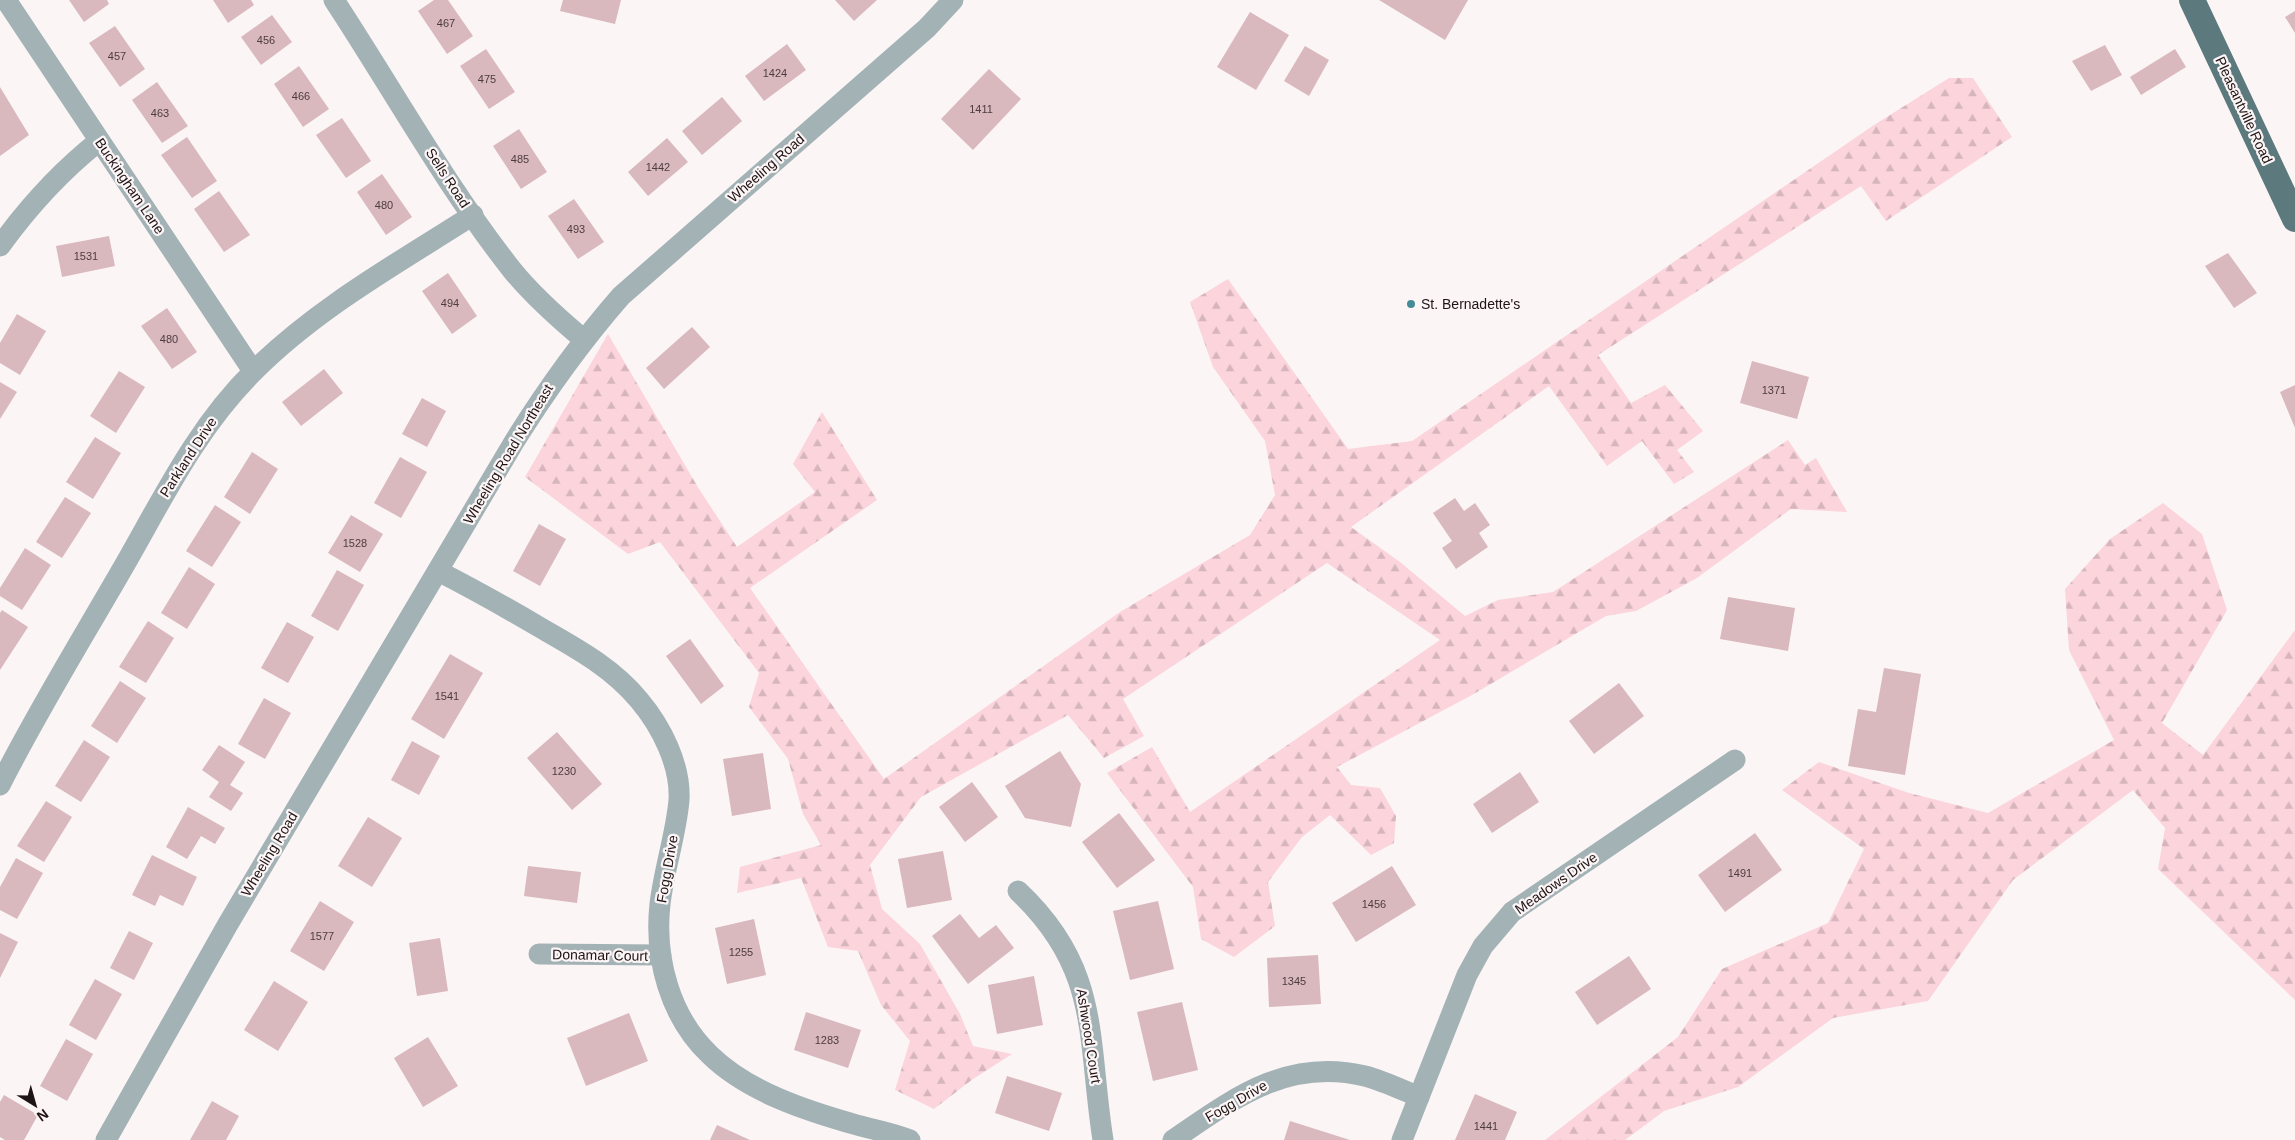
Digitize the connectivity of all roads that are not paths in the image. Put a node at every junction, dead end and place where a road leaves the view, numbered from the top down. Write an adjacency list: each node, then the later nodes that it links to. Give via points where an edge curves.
1 (6, 0): 5 (street, Buckingham Lane)
2 (334, 0): 6 (street, Sells Road)
3 (953, 0): 9 (street, Wheeling Road, via 927,28 621,296)
4 (2192, 0): 7 (main road, Pleasantville Road)
5 (99, 141): 8 (street, via 58,176); 10 (street, Buckingham Lane)
6 (473, 215): 9 (street, Sells Road, via 513,271); 10 (street, Parkland Drive, via 339,301 294,334)
7 (2295, 219)
8 (0, 246)
9 (583, 340): 11 (street, Wheeling Road Northeast, via 552,382)
10 (254, 371): 13 (street, Parkland Drive, via 202,431)
11 (438, 571): 16 (street, Fogg Drive, via 487,596 599,664 620,680 655,721 676,772 679,799 660,906); 18 (street, Wheeling Road, via 228,924)
12 (1735, 760): 17 (street, Meadows Drive, via 1512,912 1484,946 1467,975)
13 (0, 785)
14 (1018, 891): 20 (street, Ashwood Court, via 1056,932 1079,980 1087,1006 1095,1058)
15 (539, 954): 16 (street, Donamar Court)
16 (661, 955): 19 (street, Fogg Drive, via 667,987 677,1012 691,1035 710,1056 731,1072 804,1108)
17 (1419, 1097): 21 (street, Fogg Drive, via 1366,1076 1337,1072 1293,1074 1250,1089); 22 (street, Meadows Drive)
18 (106, 1140)
19 (910, 1140)
20 (1103, 1140)
21 (1173, 1140)
22 (1402, 1140)

